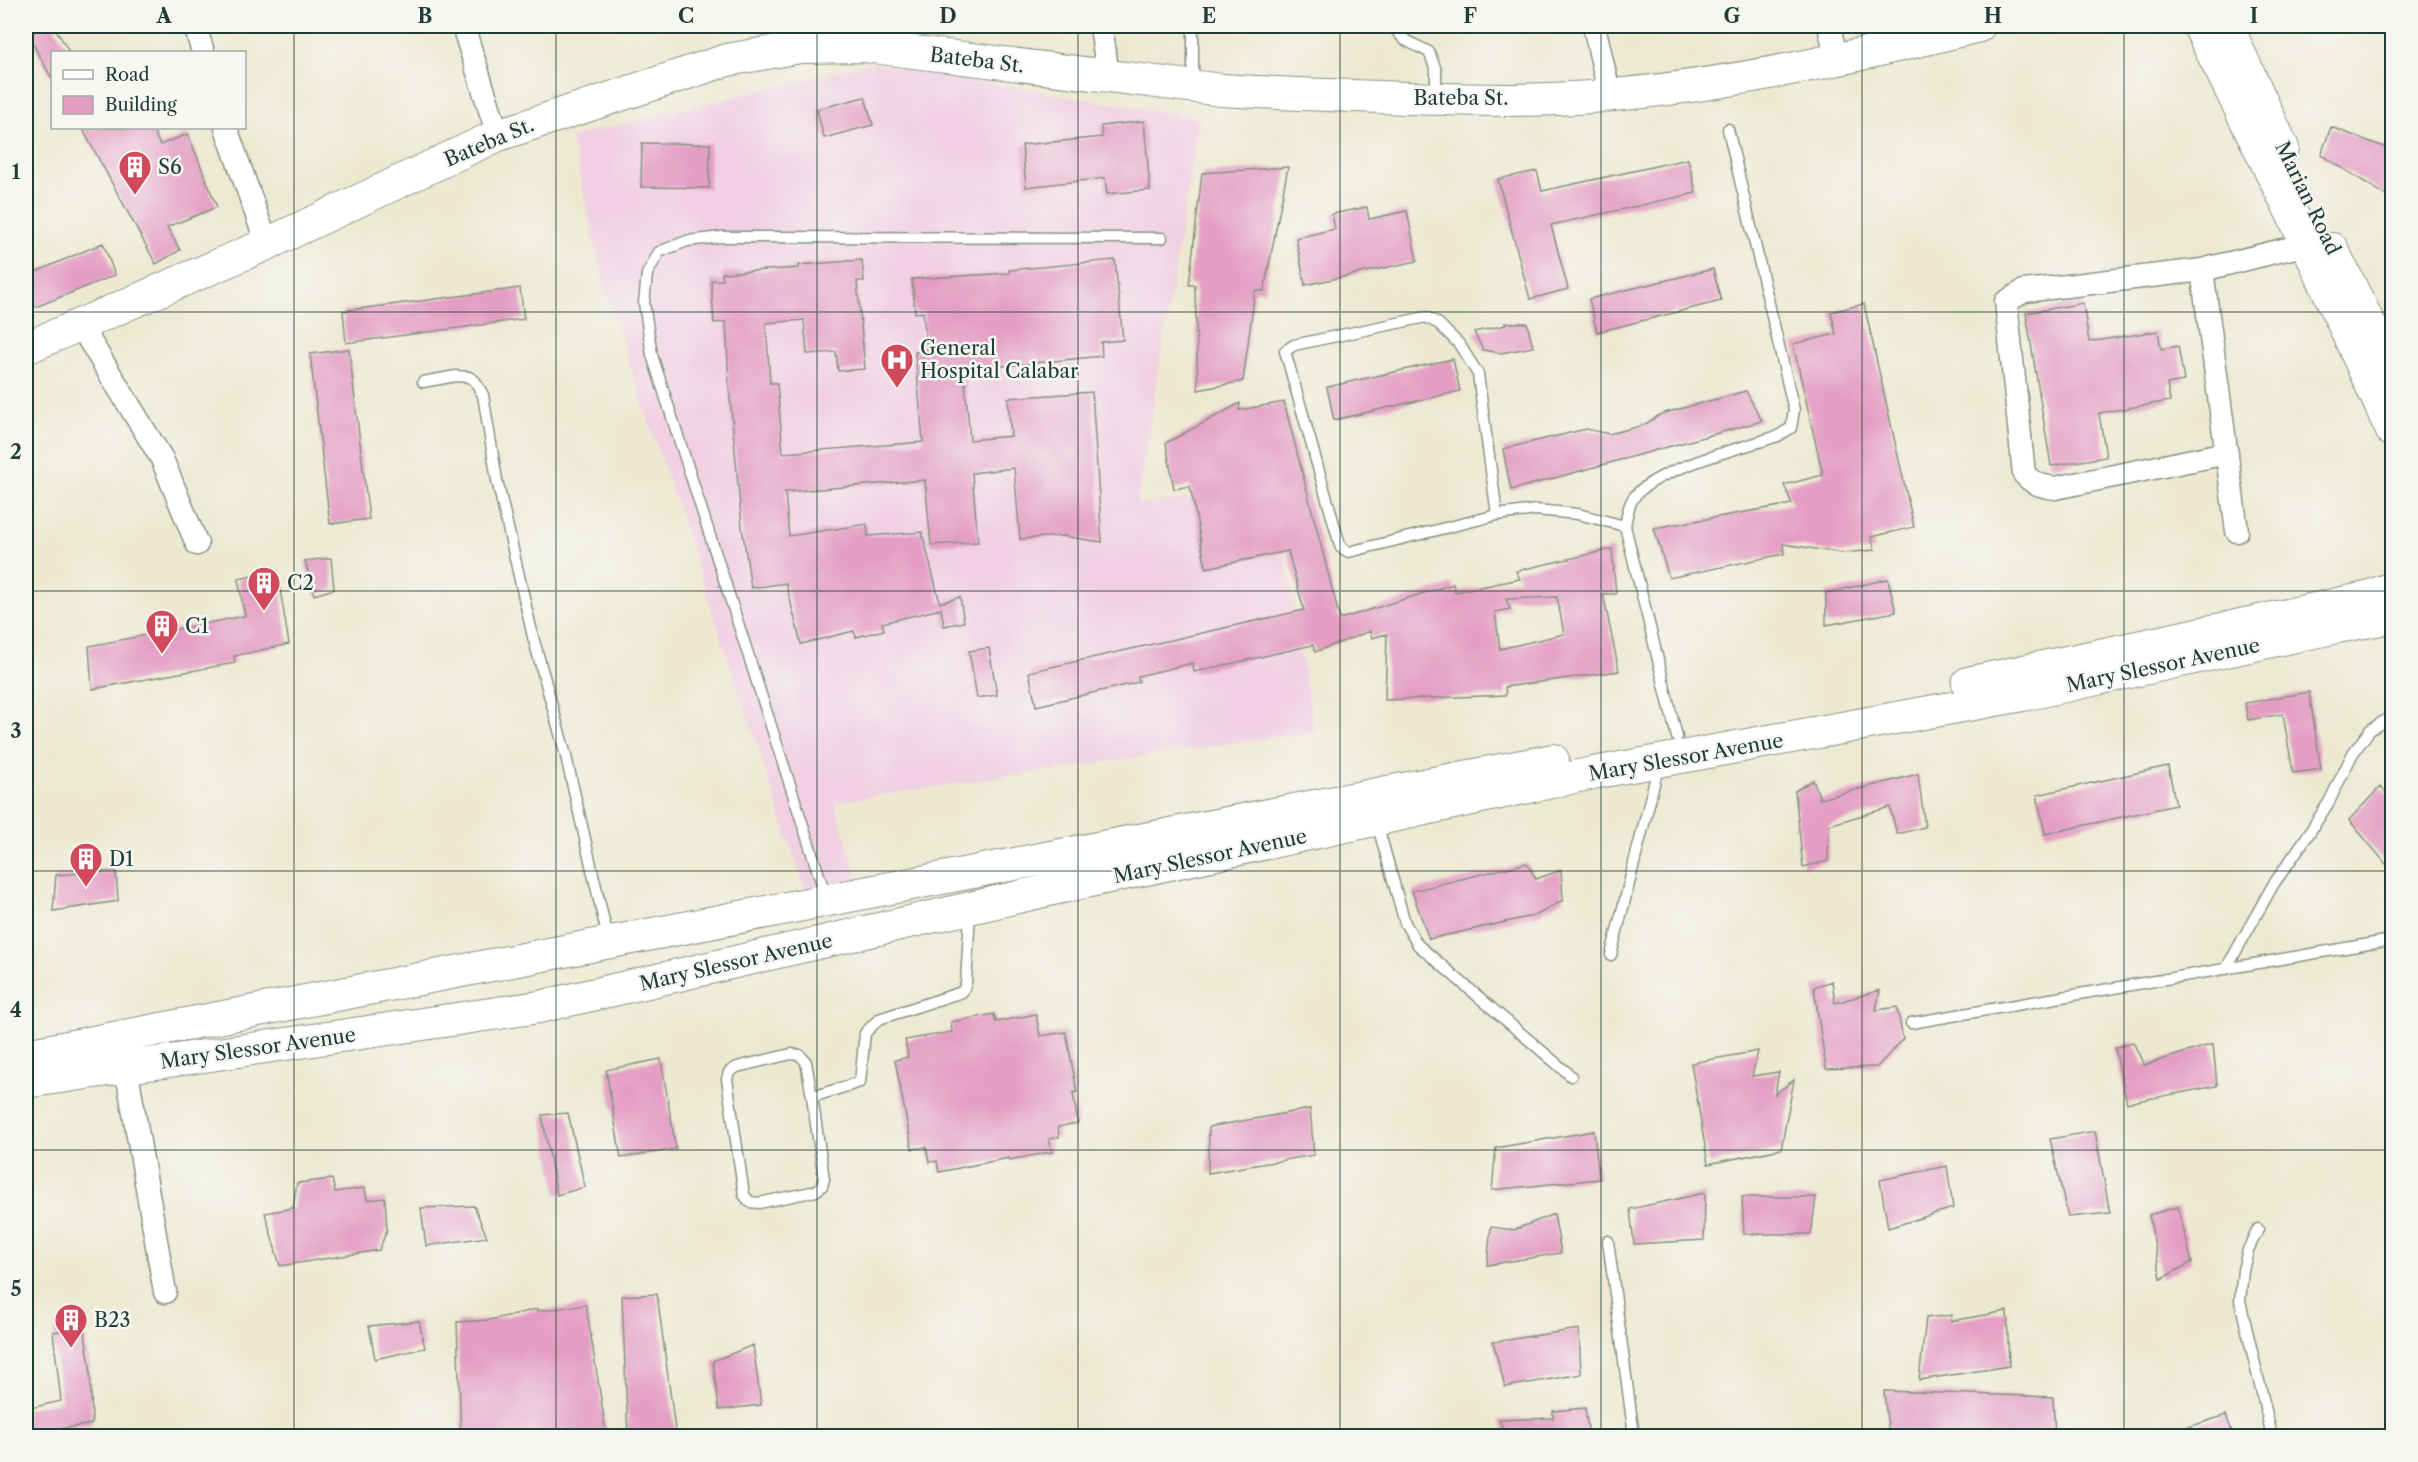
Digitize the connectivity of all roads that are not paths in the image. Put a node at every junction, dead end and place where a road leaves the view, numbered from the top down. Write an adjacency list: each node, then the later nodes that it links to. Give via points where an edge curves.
1 (195, 26): 11 (street)
2 (463, 26): 19 (street)
3 (1101, 26): 13 (street)
4 (1193, 26): 14 (lane)
5 (1594, 26): 15 (street)
6 (1829, 26): 12 (street)
7 (1979, 26): 12 (main road, Bateba St.)
8 (2199, 26): 22 (main road)
9 (2227, 26): 26 (main road, Marian Road)
10 (1393, 27): 16 (lane, via 1405,40 1429,52 1436,70)
11 (203, 51)
12 (1837, 60): 15 (main road, Bateba St.)
13 (1108, 76): 14 (main road, Bateba St.); 19 (main road, Bateba St., via 865,46 800,47 727,60)
14 (1193, 86): 16 (main road, Bateba St., via 1277,94)
15 (1610, 96): 16 (main road, Bateba St.)
16 (1437, 99)
17 (226, 129): 21 (street)
18 (1728, 129): 31 (lane, via 1794,410 1791,428 1778,436 1662,475 1635,496)
19 (498, 135): 21 (main road, Bateba St.)
20 (1162, 238): 39 (lane, via 722,237 687,241 659,252 647,274 644,303 652,355)
21 (267, 244): 24 (main road, Bateba St.)
22 (2307, 244): 23 (street); 28 (main road)
23 (2202, 270): 29 (street); 29 (street, via 2024,291 2006,303 2024,474 2032,482 2055,488)
24 (80, 325): 25 (main road, Bateba St.); 33 (street, via 162,459)
25 (26, 348)
26 (2392, 369)
27 (423, 382): 42 (lane, via 469,377 483,395 497,480 533,637 568,763)
28 (2392, 431)
29 (2227, 453): 32 (street)
30 (1497, 515): 30 (lane, via 1349,552 1341,548 1285,351 1294,345 1426,317 1439,324 1459,344 1478,374); 31 (lane, via 1558,511)
31 (1625, 526): 37 (lane)
32 (2236, 531)
33 (197, 544)
34 (2392, 588): 37 (main road, Mary Slessor Avenue, via 2362,599)
35 (2392, 617): 37 (main road, Mary Slessor Avenue, via 2023,695)
36 (2392, 716): 44 (lane, via 2370,730 2353,753 2329,802 2273,885)
37 (1668, 749): 38 (main road, Mary Slessor Avenue, via 1593,773); 39 (main road, Mary Slessor Avenue); 43 (lane)
38 (1376, 820): 40 (main road, Mary Slessor Avenue); 48 (lane, via 1405,923 1418,945)
39 (827, 900): 42 (main road, Mary Slessor Avenue)
40 (970, 908): 47 (main road, Mary Slessor Avenue, via 539,1007); 50 (lane, via 966,984 962,992 879,1019 865,1033 860,1082)
41 (2392, 940): 44 (lane)
42 (609, 942): 46 (main road, Mary Slessor Avenue)
43 (1611, 955)
44 (2226, 969): 45 (lane)
45 (1911, 1023)
46 (26, 1055)
47 (126, 1067): 49 (main road, Mary Slessor Avenue); 53 (street)
48 (1571, 1076)
49 (26, 1082)
50 (813, 1097): 50 (lane, via 822,1186 816,1191 750,1202 744,1195 726,1079 729,1072 791,1054 800,1055 806,1062)
51 (2258, 1229): 55 (lane, via 2243,1270 2240,1301)
52 (1608, 1241): 54 (lane)
53 (165, 1292)
54 (1634, 1437)
55 (2272, 1437)

